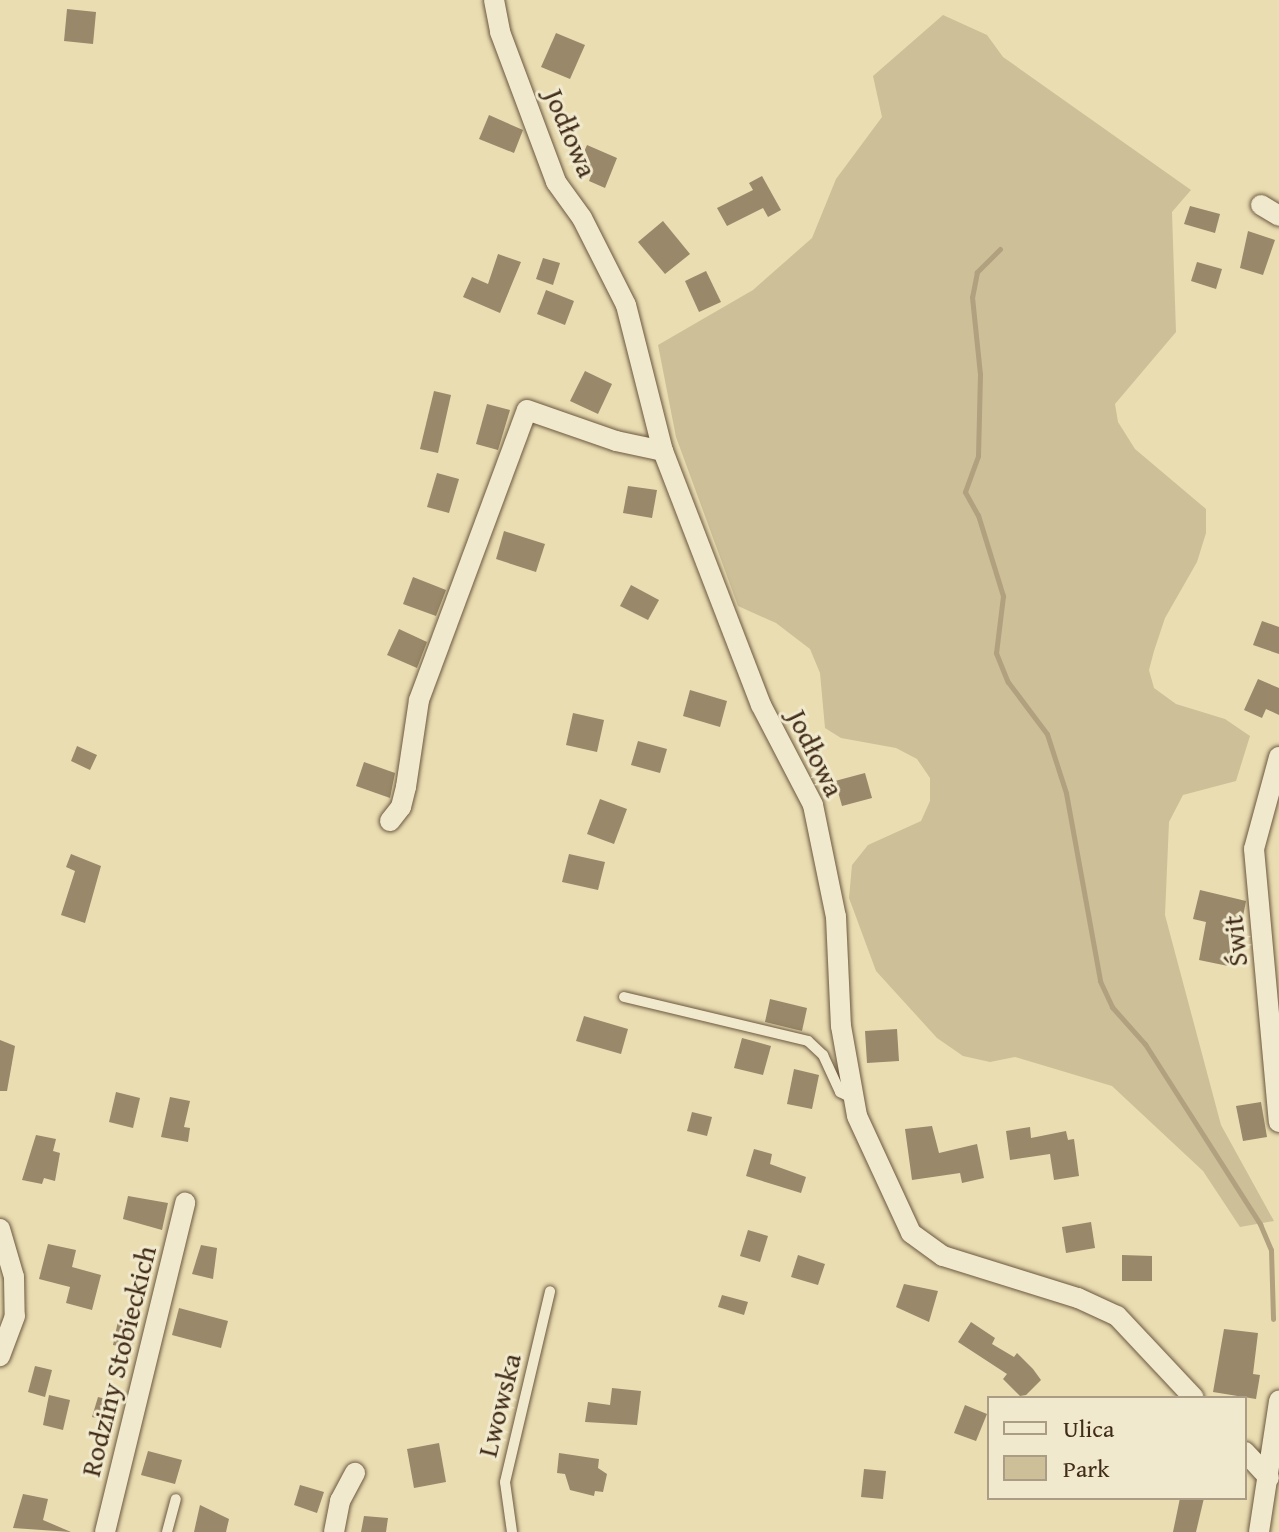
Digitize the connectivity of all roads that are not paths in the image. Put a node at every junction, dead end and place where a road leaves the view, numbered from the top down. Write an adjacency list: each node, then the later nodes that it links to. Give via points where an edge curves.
1 (494, 0): 2 (street, Jodłowa, via 500,32 556,182 582,218 626,305)
2 (663, 451): 4 (street, via 527,410 419,700 406,787); 6 (street, Jodłowa, via 761,705 813,805 836,917 841,1026)
3 (1279, 757): 7 (street, Świt, via 1254,849)
4 (390, 821)
5 (624, 997): 6 (lane, via 808,1041 823,1055 840,1092)
6 (854, 1099): 12 (street, Jodłowa, via 911,1233 943,1256 1078,1298 1117,1316)
7 (1279, 1122)
8 (185, 1203): 19 (street, Rodziny Stobieckich)
9 (0, 1229): 11 (street, via 14,1277 15,1316)
10 (550, 1291): 22 (lane, Lwowska, via 505,1482)
11 (0, 1356)
12 (1192, 1396)
13 (1279, 1401): 14 (street)
14 (1277, 1445): 17 (street)
15 (1247, 1454): 17 (street)
16 (355, 1473): 21 (street, via 340,1501)
17 (1269, 1478): 23 (street)
18 (176, 1499): 20 (lane)
19 (105, 1532)
20 (167, 1532)
21 (334, 1532)
22 (512, 1532)
23 (1259, 1532)

